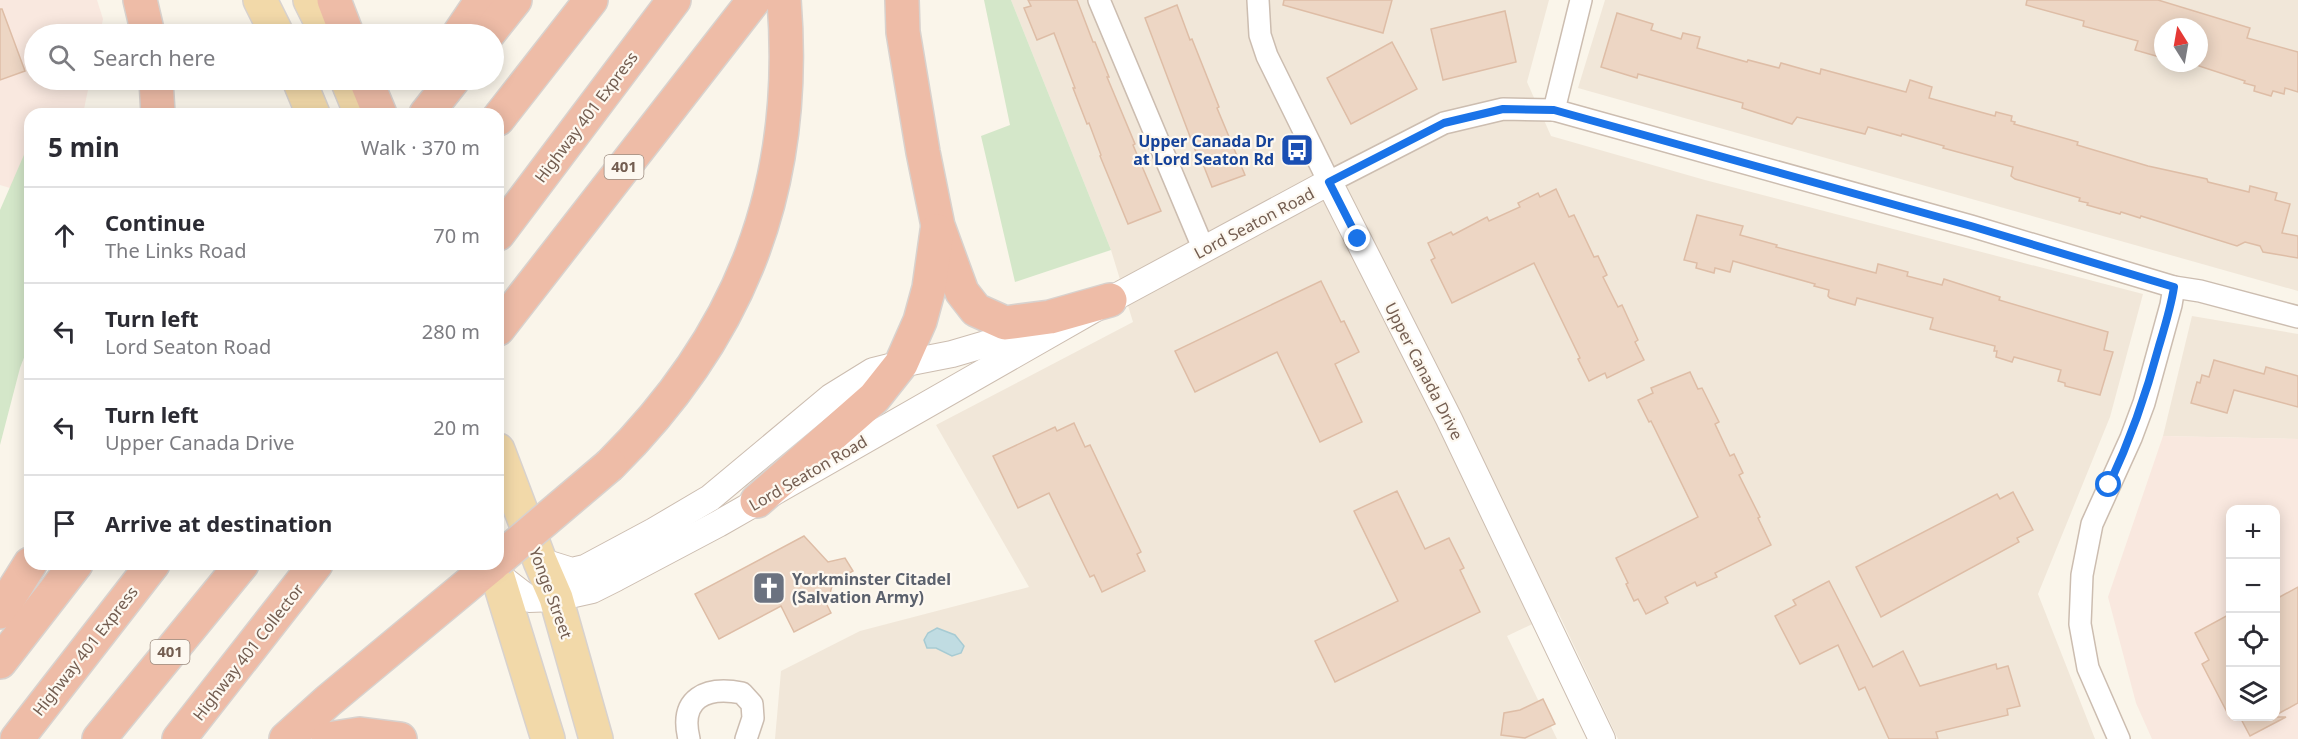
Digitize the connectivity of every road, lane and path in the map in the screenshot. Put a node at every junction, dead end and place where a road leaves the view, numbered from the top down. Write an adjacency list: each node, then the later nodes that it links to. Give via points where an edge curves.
1 (140, 0): 15 (highway)
2 (260, 0): 16 (main road)
3 (310, 0): 17 (main road)
4 (334, 0): 18 (highway)
5 (482, 0): 19 (highway)
6 (515, 0): 20 (highway)
7 (591, 0): 32 (highway)
8 (674, 0): 34 (highway, Highway 401 Express)
9 (784, 0): 44 (highway, bridge, via 786,77 782,133 772,188 756,242 724,317 695,366 661,411 610,465)
10 (903, 0): 35 (highway, via 903,32)
11 (1099, 0): 36 (street)
12 (1258, 0): 33 (street, Upper Canada Drive, via 1266,56)
13 (1581, 0): 31 (street)
14 (752, 3): 40 (highway, 401)
15 (146, 24)
16 (272, 24)
17 (322, 24)
18 (343, 24)
19 (466, 24)
20 (496, 24)
21 (157, 90): 27 (highway)
22 (303, 90): 28 (main road)
23 (351, 90): 29 (main road)
24 (370, 90): 30 (highway)
25 (436, 90): 26 (highway)
26 (420, 99)
27 (158, 108)
28 (311, 108)
29 (359, 108)
30 (378, 108)
31 (1554, 110): 33 (street, Lord Seaton Road, via 1503,109 1444,123); 37 (street, Lord Seaton Road)
32 (504, 111)
33 (1329, 182): 36 (street, Lord Seaton Road); 67 (street, Upper Canada Drive, via 1449,419)
34 (504, 226)
35 (938, 226): 38 (highway, via 962,292 976,310 992,318 1005,323 1024,322); 41 (highway, via 929,288)
36 (1204, 249): 38 (street, Lord Seaton Road)
37 (2174, 287): 39 (street, Lord Seaton Road); 68 (street, via 2144,403 2092,524 2082,575 2080,624 2088,668)
38 (1110, 300): 41 (street, Lord Seaton Road, via 1021,334); 43 (street, Lord Seaton Road)
39 (2298, 317)
40 (504, 321)
41 (901, 364): 43 (highway, via 874,398); 45 (street, Lord Seaton Road, via 873,371 831,397 710,498 654,531 585,568 572,571)
42 (504, 466): 45 (main road, Yonge Street)
43 (757, 501): 54 (street, Lord Seaton Road, via 592,590)
44 (504, 559)
45 (540, 561): 54 (main road, Yonge Street)
46 (26, 570): 55 (highway)
47 (71, 570): 56 (highway)
48 (148, 570): 57 (highway, Highway 401 Express)
49 (237, 570): 58 (highway, 401)
50 (311, 570): 59 (highway, Highway 401 Collector)
51 (490, 570): 60 (highway, via 461,590)
52 (497, 570): 63 (main road)
53 (500, 570): 54 (street, Lord Seaton Road, via 529,599)
54 (556, 598): 64 (main road, Yonge Street)
55 (0, 612)
56 (7, 653)
57 (19, 736)
58 (99, 739)
59 (179, 739)
60 (286, 739)
61 (328, 739): 62 (highway, via 360,734)
62 (400, 739)
63 (548, 739)
64 (596, 739)
65 (689, 739): 66 (street, via 687,718 693,702 710,691 742,693 753,704)
66 (746, 739)
67 (1602, 739)
68 (2119, 739)

